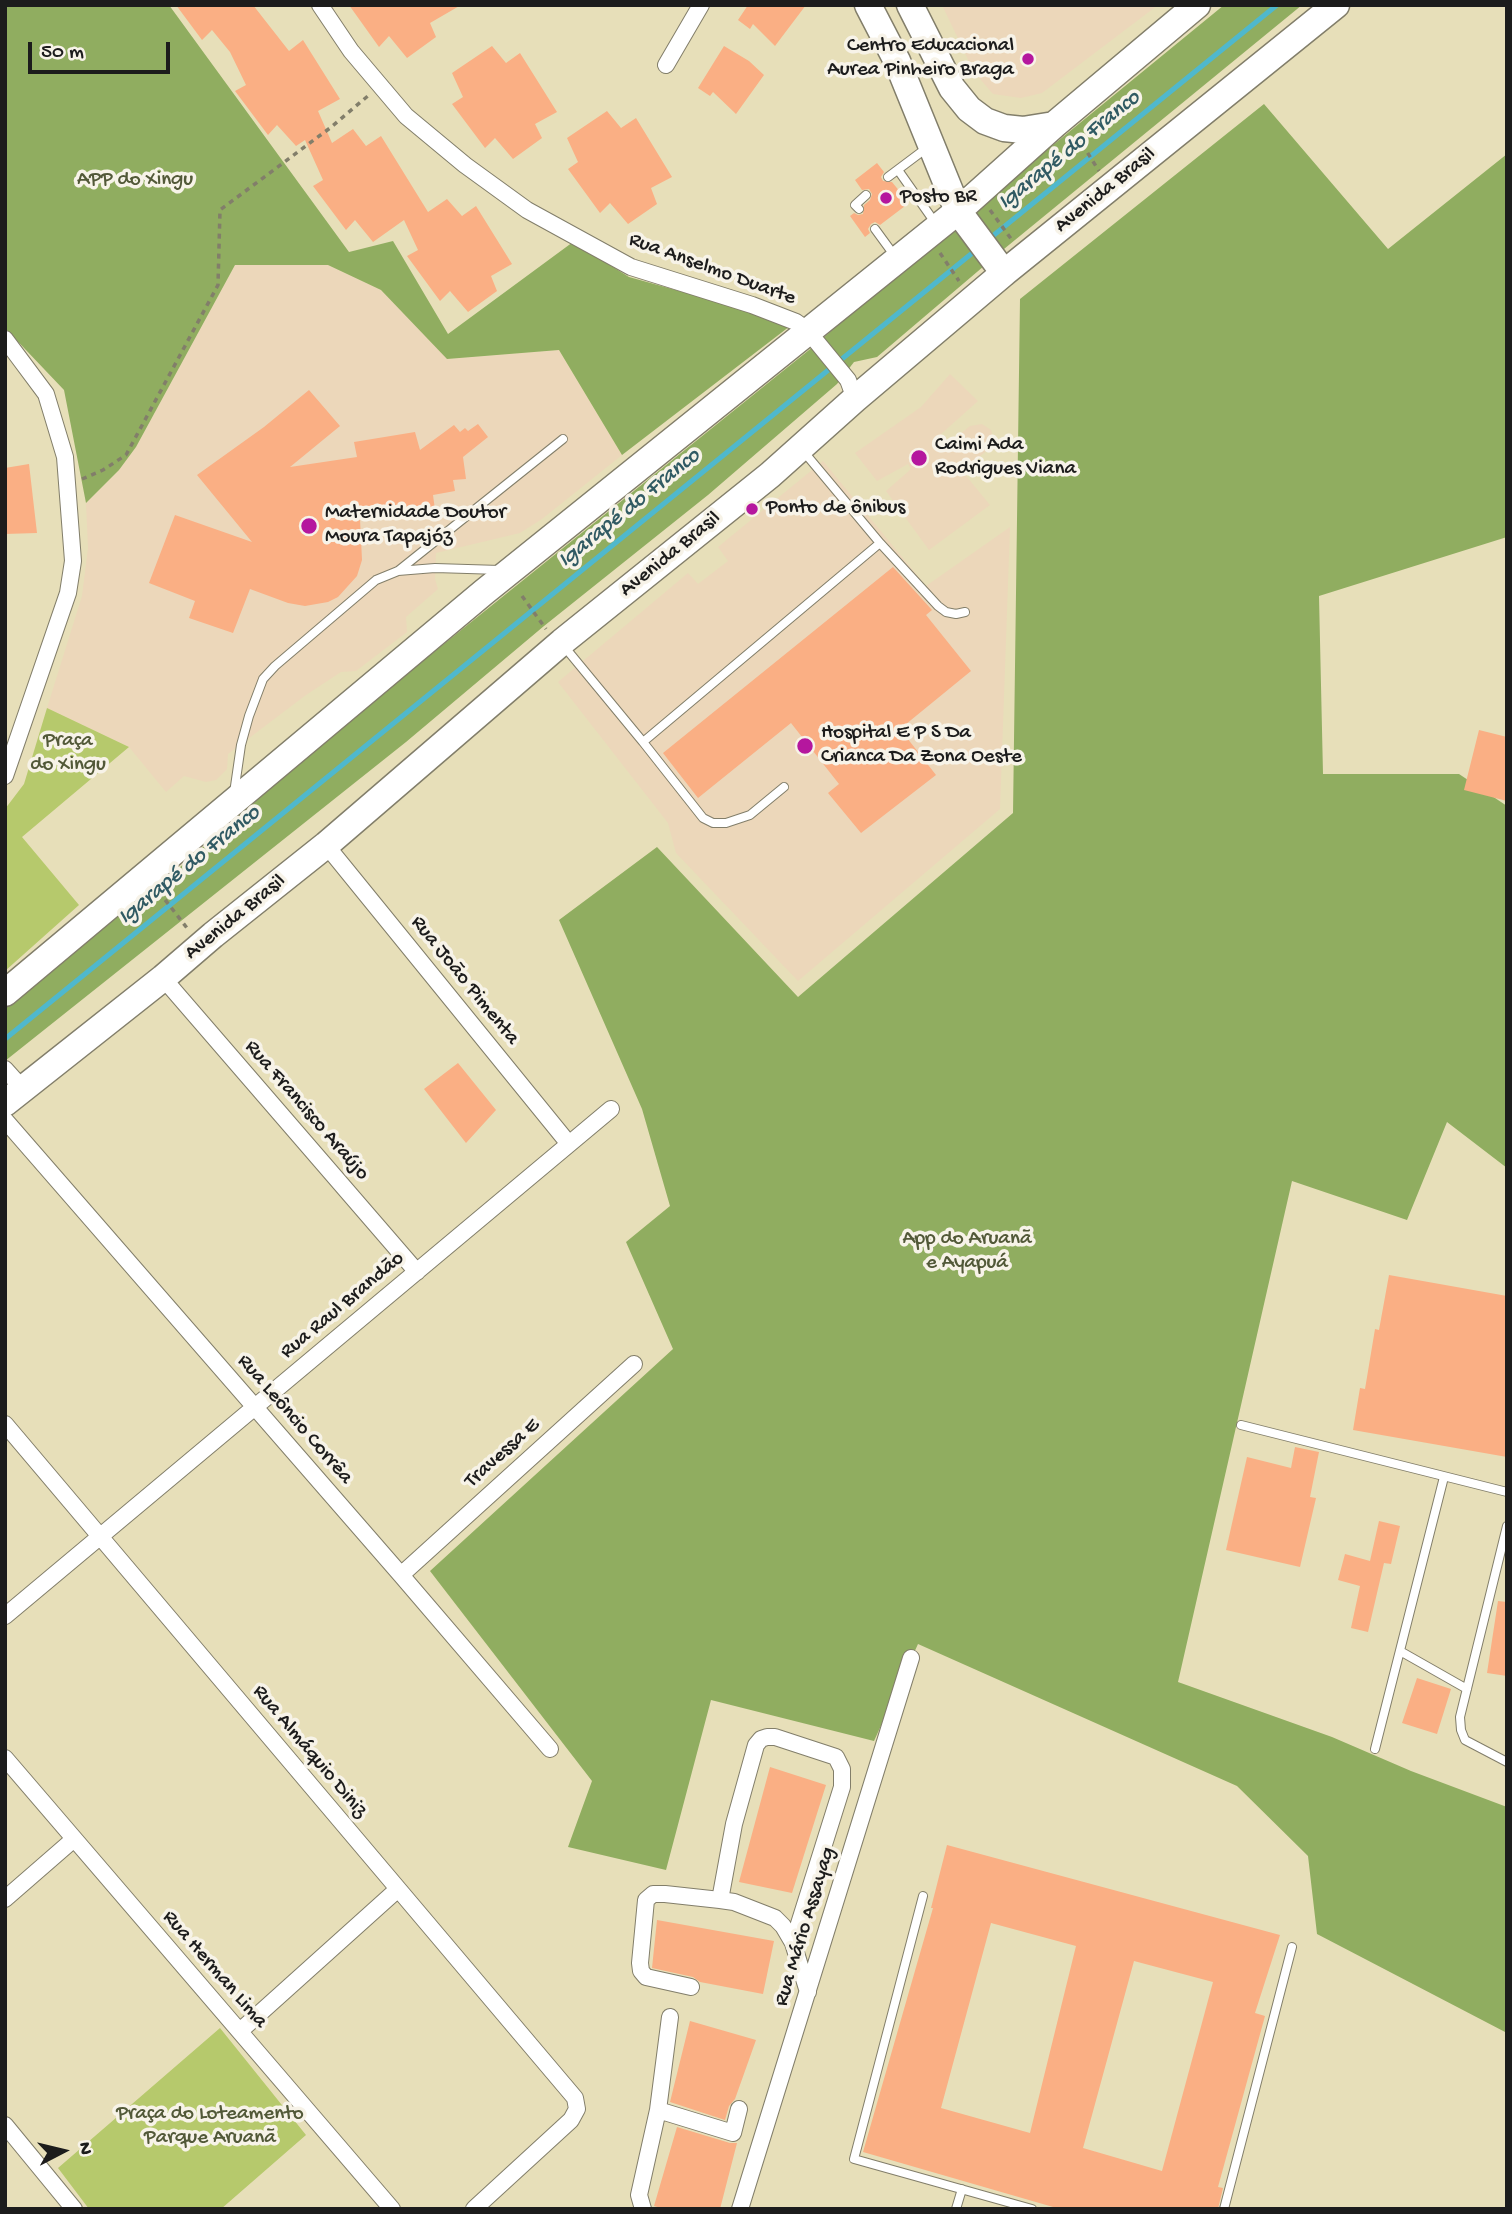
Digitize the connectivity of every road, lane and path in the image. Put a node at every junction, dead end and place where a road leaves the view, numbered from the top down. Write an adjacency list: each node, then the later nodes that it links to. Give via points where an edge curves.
1 (320, 5): 8 (street, Rua Anselmo Duarte)
2 (701, 5): 7 (street)
3 (868, 5): 10 (highway, via 897,61)
4 (910, 5): 9 (highway, via 952,88 969,109 1004,128)
5 (1197, 5): 9 (highway)
6 (1336, 5): 21 (highway, Avenida Brasil)
7 (666, 65)
8 (380, 86): 23 (street, Rua Anselmo Duarte, via 406,116 527,210 631,267 785,316); 28 (path, via 220,210 218,285 127,455)
9 (1063, 127): 12 (path); 18 (highway)
10 (930, 145): 11 (lane); 18 (highway)
11 (898, 170): 13 (lane); 18 (lane)
12 (1102, 175)
13 (888, 177)
14 (866, 195): 16 (lane, via 855,205)
15 (988, 206): 19 (path)
16 (859, 209)
17 (875, 229): 20 (lane)
18 (950, 229): 20 (highway); 21 (highway, via 987,252); 22 (path)
19 (1008, 235)
20 (897, 258): 23 (highway)
21 (1004, 273): 25 (highway, Avenida Brasil)
22 (965, 289)
23 (811, 336): 25 (street, Rua Anselmo Duarte); 30 (highway)
24 (5, 339): 28 (street, via 46,394 65,457)
25 (851, 389): 27 (highway, Avenida Brasil)
26 (563, 439): 31 (lane)
27 (801, 448): 29 (lane); 34 (highway, Avenida Brasil)
28 (67, 485): 36 (street, via 73,550 68,593)
29 (880, 543): 33 (lane, via 938,606 946,612); 35 (lane)
30 (513, 570): 31 (lane); 38 (highway)
31 (398, 571): 38 (lane, via 376,580 263,679 244,736)
32 (522, 596): 34 (path)
33 (965, 612)
34 (556, 638): 35 (lane); 39 (highway, Avenida Brasil)
35 (643, 742): 37 (lane, via 703,818 713,822 750,815)
36 (5, 776)
37 (784, 787)
38 (233, 803): 43 (highway)
39 (326, 845): 42 (highway, Avenida Brasil); 47 (street, Rua João Pimenta)
40 (158, 891): 41 (path)
41 (193, 936)
42 (163, 978): 44 (highway, Avenida Brasil); 48 (street, Rua Francisco Araújo)
43 (5, 993)
44 (11, 1084)
45 (611, 1109): 47 (street, Rua Raul Brandão)
46 (5, 1120): 50 (street, Rua Leôncio Corrêa)
47 (569, 1144): 48 (street, Rua Raul Brandão)
48 (417, 1272): 50 (street, Rua Raul Brandão)
49 (634, 1364): 57 (street, Travessa E)
50 (255, 1406): 56 (street, Rua Raul Brandão); 57 (street, Rua Leôncio Corrêa)
51 (5, 1424): 56 (street, Rua Almáquio Diniz)
52 (1241, 1425): 53 (lane)
53 (1444, 1477): 54 (lane); 59 (lane)
54 (1507, 1492)
55 (1507, 1526): 61 (lane)
56 (100, 1536): 58 (street, Rua Raul Brandão); 67 (street, Rua Almáquio Diniz)
57 (401, 1575): 62 (street, Rua Leôncio Corrêa)
58 (5, 1616)
59 (1400, 1651): 61 (lane); 63 (lane)
60 (911, 1658): 74 (street, Rua Mário Assayag)
61 (1467, 1689): 65 (lane, via 1460,1717 1465,1740)
62 (550, 1749)
63 (1375, 1749)
64 (5, 1758): 66 (street, Rua Herman Lima)
65 (1507, 1762)
66 (74, 1839): 69 (street); 76 (street, Rua Herman Lima)
67 (398, 1889): 76 (street); 84 (street, Rua Almáquio Diniz, via 575,2098 577,2109 571,2120)
68 (923, 1896): 80 (lane, via 853,2159)
69 (5, 1899)
70 (720, 1900): 71 (street, via 775,1918); 71 (street, via 734,1824 756,1745 761,1739 775,1737 836,1757 842,1769 842,1787); 73 (street, via 665,1894 653,1894 646,1900 641,1971 646,1978)
71 (793, 1943): 74 (street)
72 (1292, 1947): 89 (lane)
73 (691, 1987)
74 (808, 1992): 86 (street, Rua Mário Assayag)
75 (670, 2017): 78 (street)
76 (240, 2031): 83 (street, Rua Herman Lima)
77 (739, 2109): 78 (street, via 733,2133)
78 (658, 2110): 85 (street, via 639,2195)
79 (5, 2125): 82 (street)
80 (962, 2189): 81 (lane); 87 (lane)
81 (1020, 2207): 88 (lane)
82 (74, 2209)
83 (392, 2209)
84 (474, 2209)
85 (643, 2209)
86 (740, 2209)
87 (957, 2209)
88 (1032, 2209)
89 (1224, 2209)

